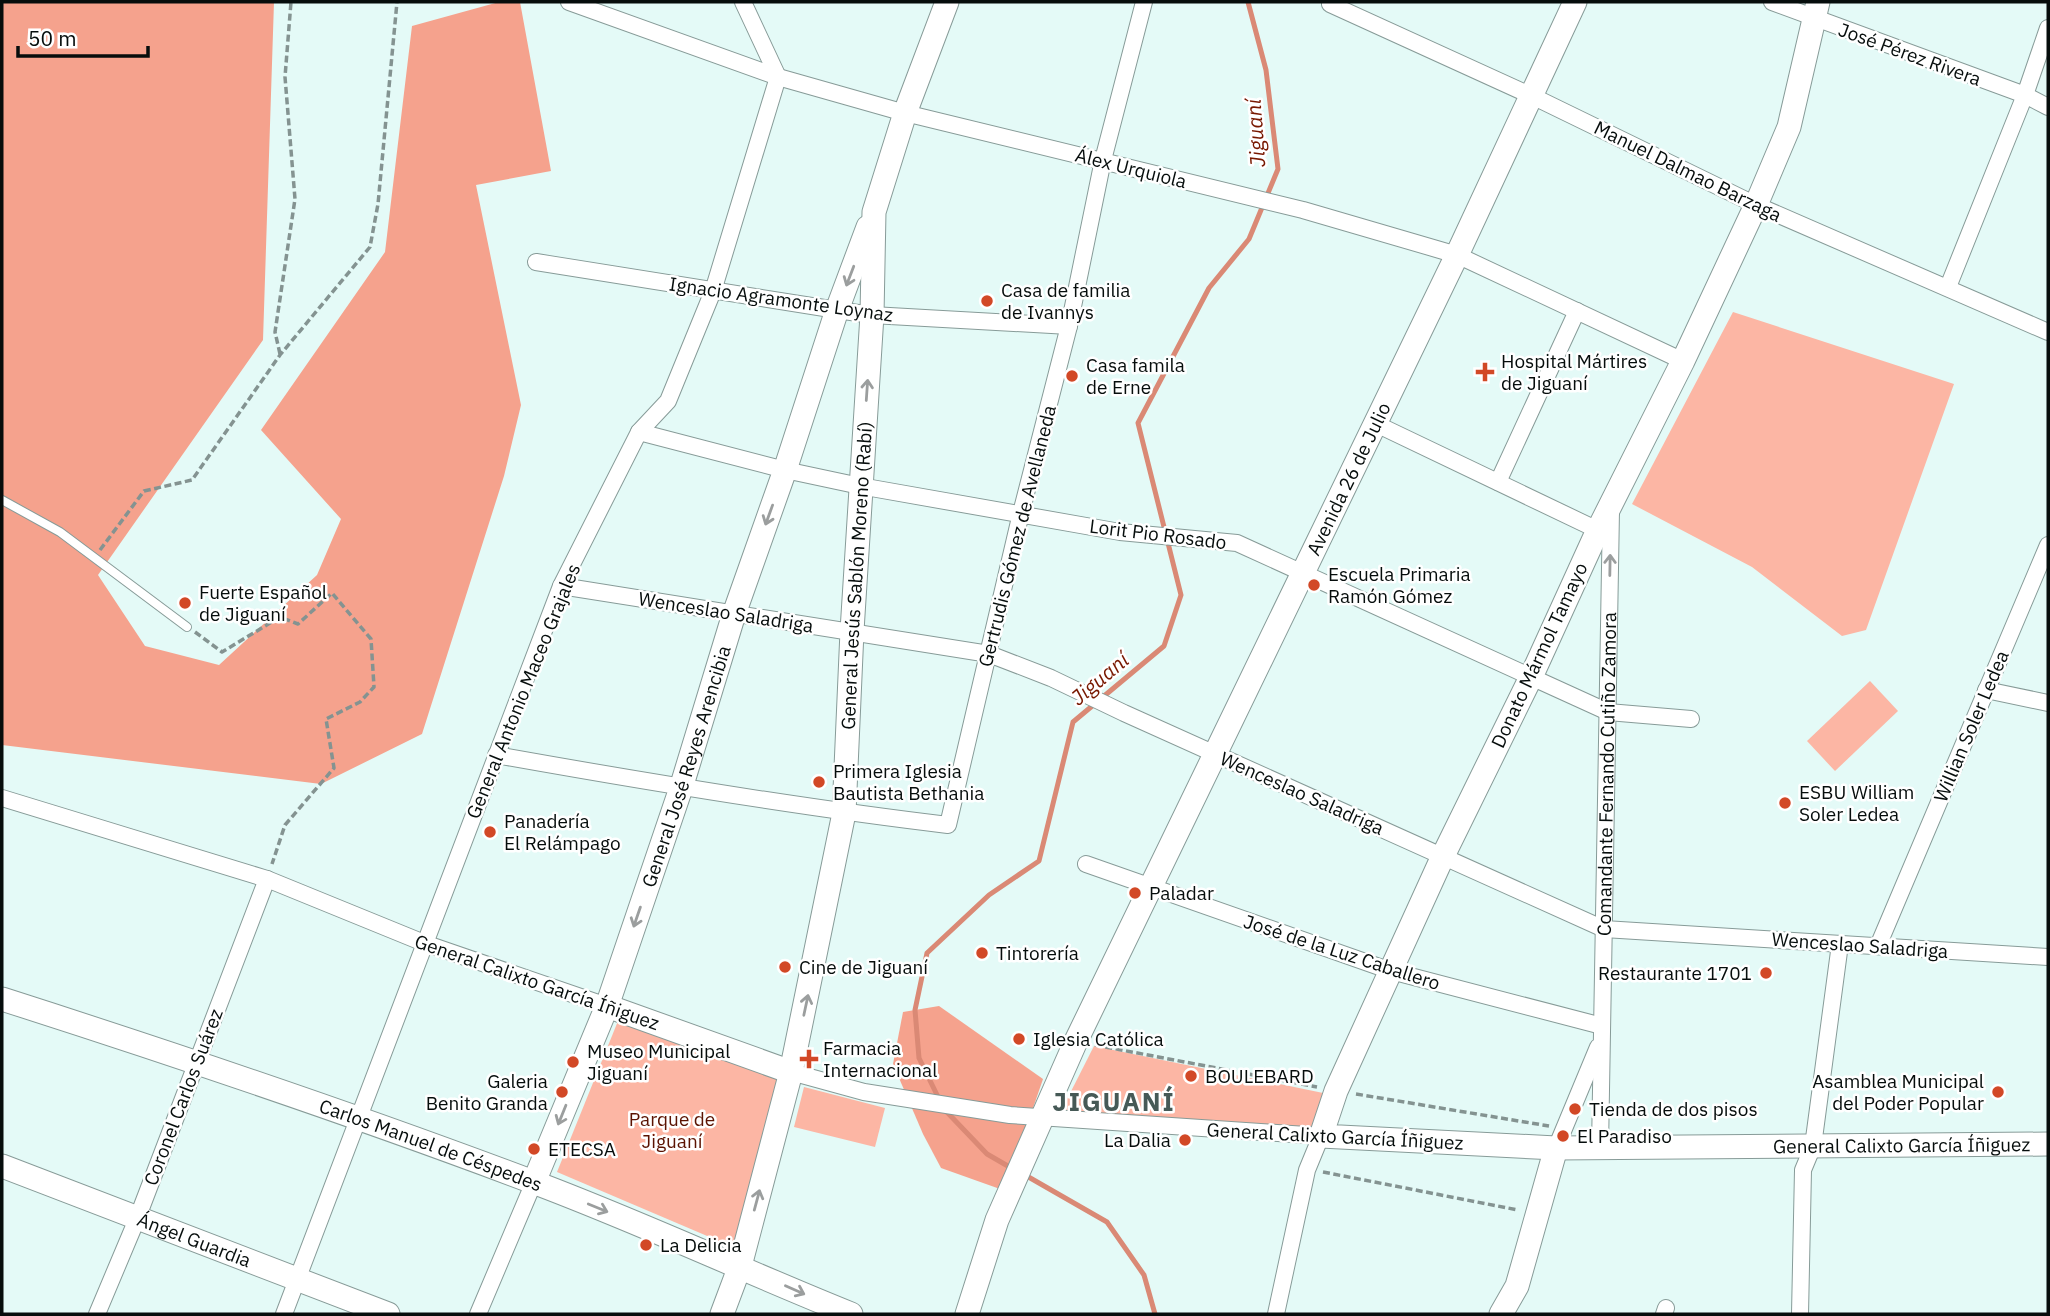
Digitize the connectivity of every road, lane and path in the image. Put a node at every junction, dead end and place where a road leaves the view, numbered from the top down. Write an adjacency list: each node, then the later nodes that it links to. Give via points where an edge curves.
1 (291, 2): 29 (path, via 285,77 295,200 275,332)
2 (397, 2): 29 (path, via 370,247)
3 (569, 2): 12 (street, Álex Urquiola)
4 (743, 2): 12 (street)
5 (1575, 2): 13 (street, Avenida 26 de Julio)
6 (1772, 2): 10 (street, José Pérez Rivera)
7 (1140, 3): 17 (street, Gertrudis Gómez de Avellaneda)
8 (944, 4): 16 (street, General Jesús Sablón Moreno (Rabí))
9 (1329, 4): 13 (street, Manuel Dalmao Barzaga)
10 (1816, 11): 14 (street, José Pérez Rivera); 18 (street, Donato Mármol Tamayo, via 1789,127)
11 (2048, 28): 14 (street)
12 (778, 77): 16 (street, Álex Urquiola); 23 (street, General Antonio Maceo Grajales)
13 (1532, 96): 18 (street, Manuel Dalmao Barzaga); 20 (street, Avenida 26 de Julio)
14 (2025, 96): 15 (street, José Pérez Rivera); 22 (street)
15 (2048, 107)
16 (905, 113): 17 (street, Álex Urquiola); 19 (street, General Jesús Sablón Moreno (Rabí))
17 (1104, 160): 20 (street, Álex Urquiola); 27 (street, Gertrudis Gómez de Avellaneda)
18 (1756, 205): 22 (street, Manuel Dalmao Barzaga); 30 (street, Donato Mármol Tamayo)
19 (874, 212): 24 (street, General José Reyes Arencibia, one-way to 24); 26 (street, General Jesús Sablón Moreno (Rabí))
20 (1457, 255): 25 (street, Álex Urquiola); 31 (street, Avenida 26 de Julio)
21 (536, 262): 23 (street, Ignacio Agramonte Loynaz)
22 (1948, 287): 28 (street, Manuel Dalmao Barzaga)
23 (713, 291): 24 (street, Ignacio Agramonte Loynaz); 32 (street, General Antonio Maceo Grajales, via 667,401)
24 (837, 310): 26 (street, Ignacio Agramonte Loynaz); 33 (street, General José Reyes Arencibia)
25 (1577, 311): 30 (street, Álex Urquiola); 34 (street)
26 (872, 315): 27 (street, Ignacio Agramonte Loynaz); 35 (street, General Jesús Sablón Moreno (Rabí), one-way to 26)
27 (1069, 326): 37 (street, Gertrudis Gómez de Avellaneda)
28 (2048, 332)
29 (280, 355): 40 (path, via 192,480 144,491)
30 (1683, 361): 38 (street, Donato Mármol Tamayo, via 1611,507)
31 (1374, 423): 34 (street); 41 (street, Avenida 26 de Julio)
32 (639, 432): 33 (street, Lorit Pio Rosado); 42 (street, General Antonio Maceo Grajales)
33 (785, 470): 35 (street, Lorit Pio Rosado); 43 (street, General José Reyes Arencibia, one-way to 43)
34 (1497, 482): 38 (street)
35 (860, 486): 37 (street, Lorit Pio Rosado); 45 (street, General Jesús Sablón Moreno (Rabí))
36 (2, 500): 40 (lane)
37 (1021, 513): 41 (street, Lorit Pio Rosado, via 1120,532 1237,543); 46 (street, Gertrudis Gómez de Avellaneda)
38 (1604, 533): 47 (street, Donato Mármol Tamayo); 50 (street, Comandante Fernando Cutiño Zamora, one-way to 38)
39 (2048, 545): 48 (street, Willian Soler Ledea)
40 (95, 557): 44 (lane)
41 (1303, 573): 47 (street, Lorit Pio Rosado); 53 (street, Avenida 26 de Julio)
42 (561, 586): 43 (street, Wenceslao Saladriga); 52 (street, General Antonio Maceo Grajales)
43 (734, 614): 45 (street, Wenceslao Saladriga); 54 (street, General José Reyes Arencibia)
44 (187, 627): 59 (path, via 222,652 280,617 298,624 332,593 371,639 374,687 360,702 327,719 334,768 285,825)
45 (852, 631): 46 (street, Wenceslao Saladriga); 56 (street, General Jesús Sablón Moreno (Rabí))
46 (989, 654): 53 (street, Wenceslao Saladriga, via 1052,678); 56 (street, Gertrudis Gómez de Avellaneda, via 948,825)
47 (1531, 677): 50 (street, Lorit Pio Rosado); 57 (street, Donato Mármol Tamayo)
48 (1986, 690): 49 (street); 64 (street, Willian Soler Ledea)
49 (2048, 703)
50 (1608, 712): 51 (street, Lorit Pio Rosado); 61 (street, Comandante Fernando Cutiño Zamora)
51 (1691, 719)
52 (496, 755): 54 (street); 62 (street, General Antonio Maceo Grajales)
53 (1217, 755): 57 (street, Wenceslao Saladriga); 60 (street, Avenida 26 de Julio)
54 (681, 788): 56 (street); 68 (street, General José Reyes Arencibia, one-way to 68)
55 (2, 797): 59 (street, General Calixto García Íñiguez)
56 (844, 813): 71 (street, General Jesús Sablón Moreno (Rabí), one-way to 56)
57 (1443, 856): 61 (street, Wenceslao Saladriga); 66 (street, Donato Mármol Tamayo)
58 (1086, 864): 60 (street, José de la Luz Caballero)
59 (267, 878): 62 (street, General Calixto García Íñiguez); 70 (street, Coronel Carlos Suárez)
60 (1150, 888): 66 (street, José de la Luz Caballero); 72 (street, Avenida 26 de Julio)
61 (1604, 929): 63 (street, Wenceslao Saladriga); 69 (street, Comandante Fernando Cutiño Zamora)
62 (424, 943): 68 (street, General Calixto García Íñiguez); 73 (street, General Antonio Maceo Grajales)
63 (1840, 944): 64 (street, Wenceslao Saladriga); 76 (street)
64 (1878, 946): 65 (street, Wenceslao Saladriga)
65 (2048, 957)
66 (1391, 971): 69 (street, José de la Luz Caballero); 74 (street, Donato Mármol Tamayo, via 1336,1090)
67 (2, 999): 70 (street, Carlos Manuel de Céspedes)
68 (607, 1006): 71 (street, General Calixto García Íñiguez); 81 (street, General José Reyes Arencibia, one-way to 81)
69 (1602, 1032): 77 (street, Comandante Fernando Cutiño Zamora); 78 (street, Comandante Fernando Cutiño Zamora)
70 (197, 1062): 73 (street, Carlos Manuel de Céspedes); 83 (street, Coronel Carlos Suárez)
71 (791, 1072): 72 (street, General Calixto García Íñiguez, via 864,1092); 84 (street, General Jesús Sablón Moreno (Rabí), one-way to 71)
72 (1043, 1118): 74 (street, General Calixto García Íñiguez); 92 (street, Avenida 26 de Julio, via 997,1220)
73 (359, 1120): 81 (street, Carlos Manuel de Céspedes); 85 (street, General Antonio Maceo Grajales)
74 (1321, 1136): 77 (street, General Calixto García Íñiguez); 80 (street, Donato Mármol Tamayo)
75 (2048, 1144): 76 (street, General Calixto García Íñiguez)
76 (1813, 1146): 78 (street, General Calixto García Íñiguez); 95 (street, via 1803,1170)
77 (1556, 1148): 78 (street, General Calixto García Íñiguez); 82 (street, Comandante Fernando Cutiño Zamora)
78 (1600, 1148)
79 (2, 1166): 83 (street, Ángel Guardia)
80 (1307, 1170): 82 (path); 93 (street, Donato Mármol Tamayo)
81 (534, 1182): 84 (street, Carlos Manuel de Céspedes, one-way to 84); 89 (street, General José Reyes Arencibia)
82 (1537, 1213): 94 (street, Comandante Fernando Cutiño Zamora, via 1517,1286)
83 (136, 1219): 85 (street, Ángel Guardia); 86 (street, Coronel Carlos Suárez)
84 (740, 1266): 90 (street, General Jesús Sablón Moreno (Rabí)); 91 (street, Carlos Manuel de Céspedes, one-way to 91)
85 (296, 1279): 87 (street, General Antonio Maceo Grajales); 88 (street, Ángel Guardia)
86 (97, 1314)
87 (284, 1314)
88 (388, 1314)
89 (478, 1314)
90 (722, 1314)
91 (851, 1314)
92 (967, 1314)
93 (1276, 1314)
94 (1501, 1314)
95 (1800, 1314)

